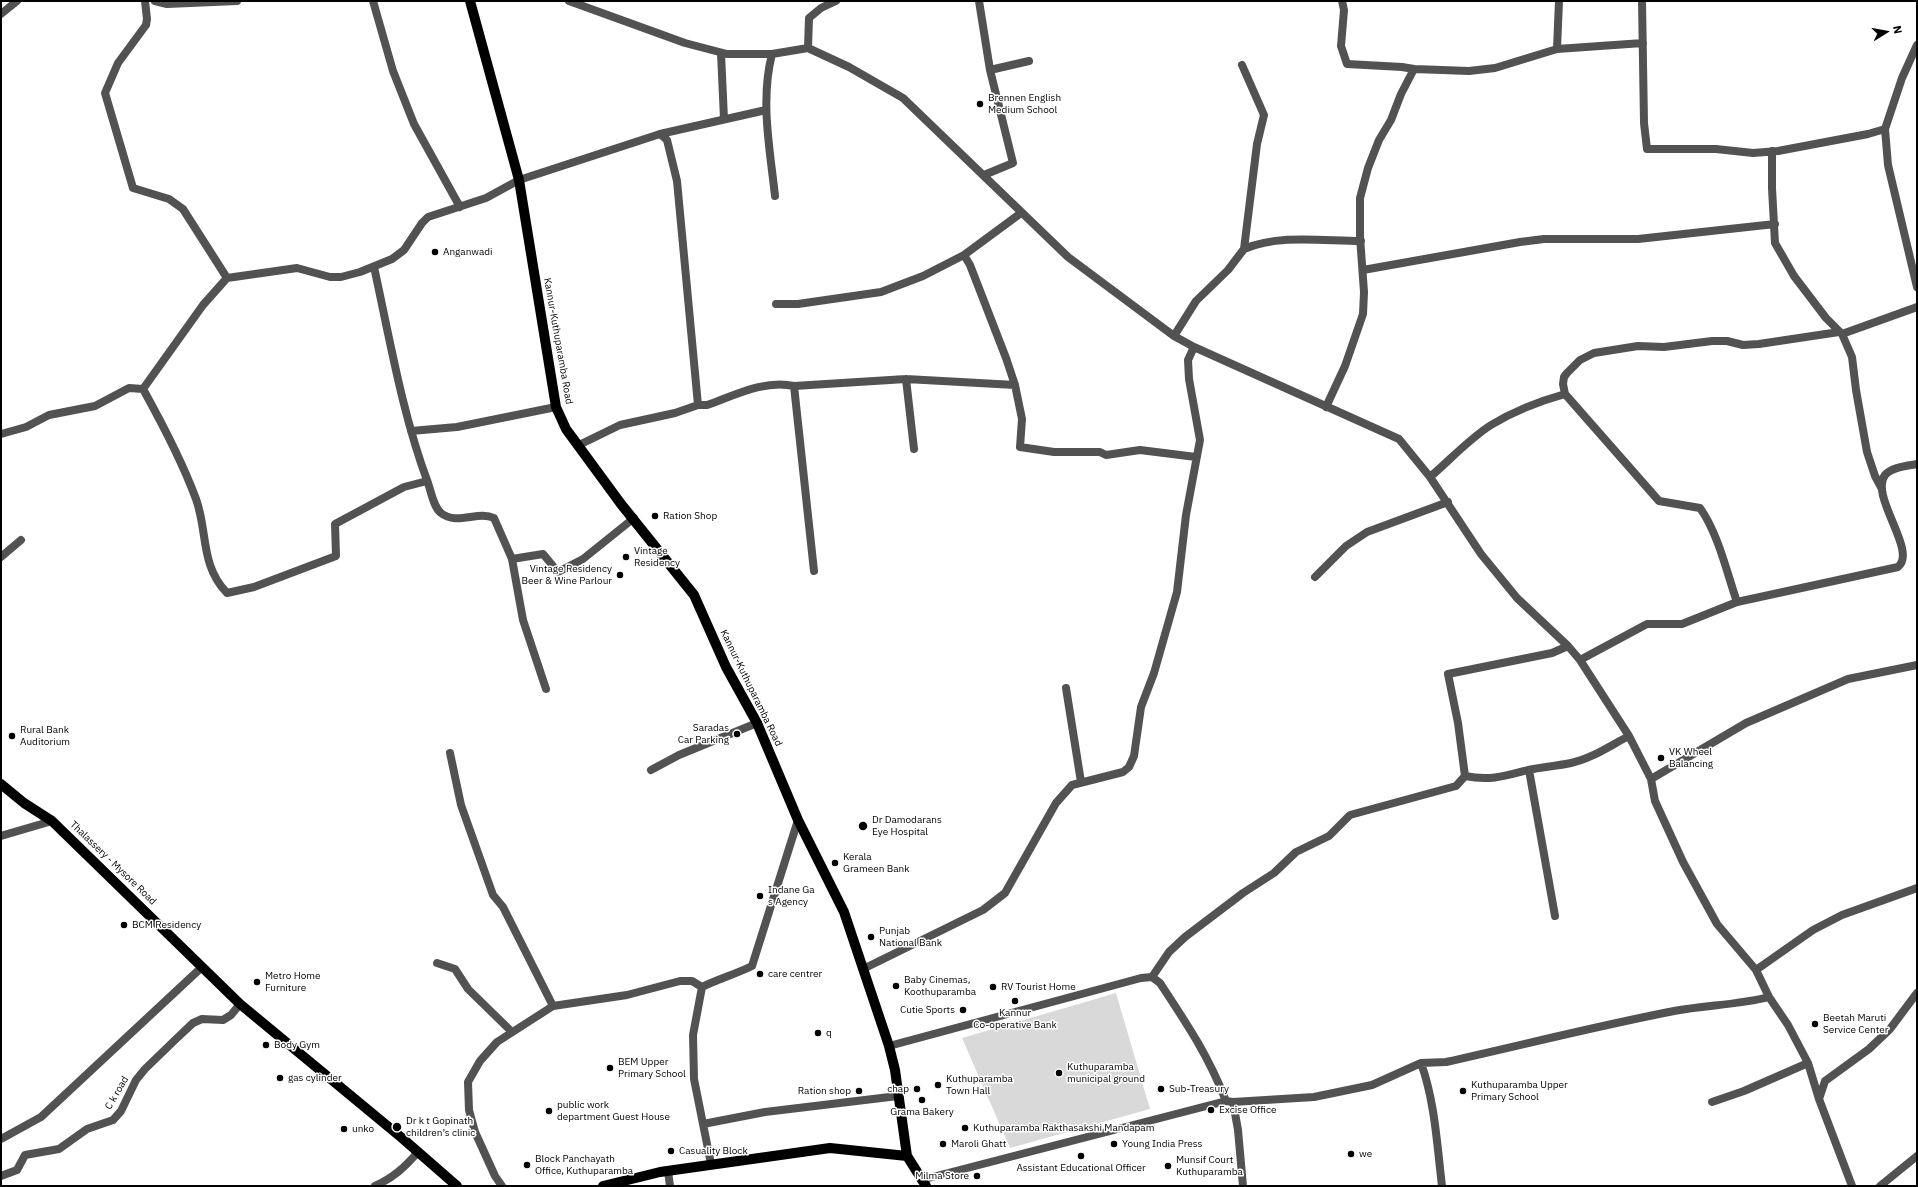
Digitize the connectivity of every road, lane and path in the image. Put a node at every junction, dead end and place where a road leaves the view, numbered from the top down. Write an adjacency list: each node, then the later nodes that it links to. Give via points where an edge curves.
1 (17, 1): 13 (street)
2 (145, 1): 40 (street, via 146,25 118,64 105,93 109,109 133,188 170,199 184,209)
3 (155, 1): 4 (street, via 167,4)
4 (237, 1)
5 (373, 1): 32 (street, via 393,71 414,124)
6 (470, 1): 30 (main road, Kannur-Kuthuparamba Road)
7 (569, 1): 18 (street, via 685,43)
8 (836, 1): 16 (street, via 821,8 809,18)
9 (979, 1): 23 (street)
10 (1342, 1): 22 (street, via 1344,10 1341,46 1347,64)
11 (1559, 1): 17 (street)
12 (1642, 1): 14 (street)
13 (1, 14)
14 (1643, 43): 17 (street); 28 (street, via 1646,149 1716,149 1753,153)
15 (1917, 45): 26 (street)
16 (808, 48): 19 (street); 29 (street, via 849,67 903,98)
17 (1556, 49): 22 (street, via 1489,69)
18 (721, 52): 19 (street); 25 (street)
19 (772, 54): 24 (street, via 767,74)
20 (1029, 61): 23 (street)
21 (1242, 65): 36 (street, via 1264,115 1257,144)
22 (1414, 69): 35 (street, via 1368,168 1360,198)
23 (990, 70): 29 (street, via 1013,163)
24 (766, 110): 25 (street); 31 (street)
25 (724, 119): 27 (street)
26 (1884, 128): 28 (street, via 1868,134); 41 (street, via 1888,165)
27 (660, 134): 30 (street); 52 (street, via 667,140 677,181)
28 (1772, 151): 34 (street)
29 (984, 175): 33 (street)
30 (520, 180): 32 (street, via 486,198); 53 (main road, Kannur-Kuthuparamba Road)
31 (775, 196)
32 (460, 207): 38 (street, via 428,217 404,250)
33 (1021, 213): 37 (street); 45 (street, via 1068,257)
34 (1775, 224): 39 (street, via 1638,238 1526,241); 44 (street, via 1775,242 1794,276)
35 (1361, 241): 36 (street, via 1289,240); 39 (street)
36 (1244, 249): 45 (street, via 1228,270 1196,302)
37 (964, 255): 42 (street, via 923,276 881,292 798,304); 48 (street, via 987,308)
38 (374, 267): 40 (street, via 341,277 319,275 297,268); 55 (street)
39 (1363, 270): 54 (street, via 1363,314 1345,366)
40 (227, 278): 50 (street, via 203,305)
41 (1917, 287)
42 (776, 304)
43 (1917, 307): 44 (street)
44 (1840, 333): 51 (street, via 1759,344 1743,345 1720,341 1664,347 1638,346 1594,353 1580,360 1564,377); 63 (street, via 1852,357 1867,452)
45 (1174, 336): 46 (street)
46 (1194, 347): 54 (street); 59 (street, via 1188,360 1199,434)
47 (906, 379): 48 (street); 49 (street); 58 (street)
48 (1015, 385): 59 (street, via 1022,419 1020,447 1054,452 1100,452 1106,455 1140,450)
49 (794, 386): 52 (street, via 757,387 707,405); 69 (street)
50 (143, 389): 56 (street, via 129,388 95,406 49,415 26,427); 62 (street, via 168,434 196,500 208,562 217,583 226,592 254,586 336,556 335,524 404,487)
51 (1565, 394): 61 (street, via 1541,400 1492,425 1472,439); 71 (street, via 1659,501 1700,508 1706,516)
52 (698, 405): 57 (street, via 675,413 620,425)
53 (556, 407): 55 (street, via 457,427); 57 (main road, Kannur-Kuthuparamba Road, via 566,430)
54 (1326, 407): 61 (street, via 1399,439)
55 (411, 431): 62 (street)
56 (1, 434)
57 (579, 445): 65 (main road, Kannur-Kuthuparamba Road)
58 (914, 450)
59 (1196, 457): 84 (street, via 1177,592 1154,673 1141,707 1134,756 1129,767 1123,772)
60 (1917, 464): 63 (street, via 1892,470 1885,475)
61 (1430, 477): 64 (street)
62 (427, 481): 68 (street, via 441,513 454,519 489,515 494,518)
63 (1882, 489): 71 (street, via 1904,553 1905,559 1902,564 1898,567)
64 (1448, 502): 70 (street, via 1367,532 1346,546); 72 (street, via 1481,554 1517,598)
65 (634, 518): 68 (street, via 583,560 558,572 543,554); 77 (main road, Kannur-Kuthuparamba Road, via 694,595 726,667)
66 (21, 540): 67 (street)
67 (1, 557)
68 (512, 559): 76 (street, via 523,620)
69 (814, 571)
70 (1315, 577)
71 (1737, 602): 73 (street, via 1682,624 1647,624)
72 (1568, 646): 73 (street); 82 (street, via 1552,653 1448,674)
73 (1580, 660): 78 (street)
74 (1917, 665): 83 (street, via 1848,679 1746,723)
75 (1066, 688): 84 (street)
76 (546, 689)
77 (757, 723): 80 (street, via 679,755); 86 (main road, Kannur-Kuthuparamba Road)
78 (1629, 736): 81 (street, via 1572,763); 83 (street)
79 (450, 753): 100 (street, via 461,805 493,895 503,907)
80 (651, 770)
81 (1529, 770): 82 (street, via 1504,778); 90 (street)
82 (1465, 776): 95 (street, via 1456,786 1350,815 1329,836 1296,852 1274,873 1243,893 1186,937 1169,952)
83 (1651, 779): 94 (street, via 1655,801 1683,862 1716,924)
84 (1081, 782): 93 (street, via 1072,785 1056,803 1005,893 983,910)
85 (1, 784): 87 (main road, Thalassery - Mysore Road)
86 (798, 820): 93 (main road, Kannur-Kuthuparamba Road, via 844,912); 96 (street, via 752,966)
87 (52, 821): 88 (street); 92 (main road, Thalassery - Mysore Road)
88 (1, 836)
89 (1917, 888): 94 (street, via 1842,915 1813,930)
90 (1555, 916)
91 (438, 964): 101 (street, via 455,969 468,989)
92 (202, 967): 99 (main road, Thalassery - Mysore Road); 110 (street, via 41,1117)
93 (863, 969): 102 (main road, Kannur-Kuthuparamba Road)
94 (1756, 970): 98 (street)
95 (1152, 977): 102 (street); 107 (street, via 1160,983 1198,1041)
96 (702, 987): 100 (street, via 692,981 680,981 627,995); 109 (street, via 693,1035 694,1079)
97 (1917, 993): 106 (street, via 1890,1029 1825,1081)
98 (1769, 997): 103 (street, via 1755,1001 1689,1008 1446,1062); 104 (street, via 1788,1025)
99 (240, 1004): 111 (main road, Thalassery - Mysore Road); 116 (street, C k road, via 224,1020 202,1019 176,1039 136,1080 121,1111 113,1120 87,1129 59,1149 25,1155 17,1170)
100 (553, 1006): 101 (street)
101 (512, 1032): 120 (street, via 497,1042 480,1061 468,1082 474,1132)
102 (889, 1046): 105 (main road, Kannur-Kuthuparamba Road)
103 (1421, 1063): 107 (street, via 1365,1086 1314,1097); 124 (street, via 1433,1110)
104 (1808, 1063): 106 (street); 108 (street)
105 (898, 1096): 109 (street, via 765,1112); 112 (main road, Kannur-Kuthuparamba Road)
106 (1819, 1099): 125 (street)
107 (1230, 1102): 117 (street); 123 (street, via 1238,1130)
108 (1712, 1102)
109 (703, 1124): 114 (street)
110 (1, 1139)
111 (418, 1152): 118 (street, via 395,1175); 119 (main road, Thalassery - Mysore Road)
112 (907, 1156): 114 (main road, via 830,1148); 117 (main road)
113 (1917, 1156): 126 (street)
114 (711, 1164): 115 (main road)
115 (668, 1171): 121 (main road); 122 (street)
116 (1, 1176)
117 (924, 1183)
118 (375, 1186)
119 (457, 1186)
120 (502, 1186)
121 (603, 1186)
122 (670, 1186)
123 (1243, 1186)
124 (1442, 1186)
125 (1852, 1186)
126 (1880, 1186)

